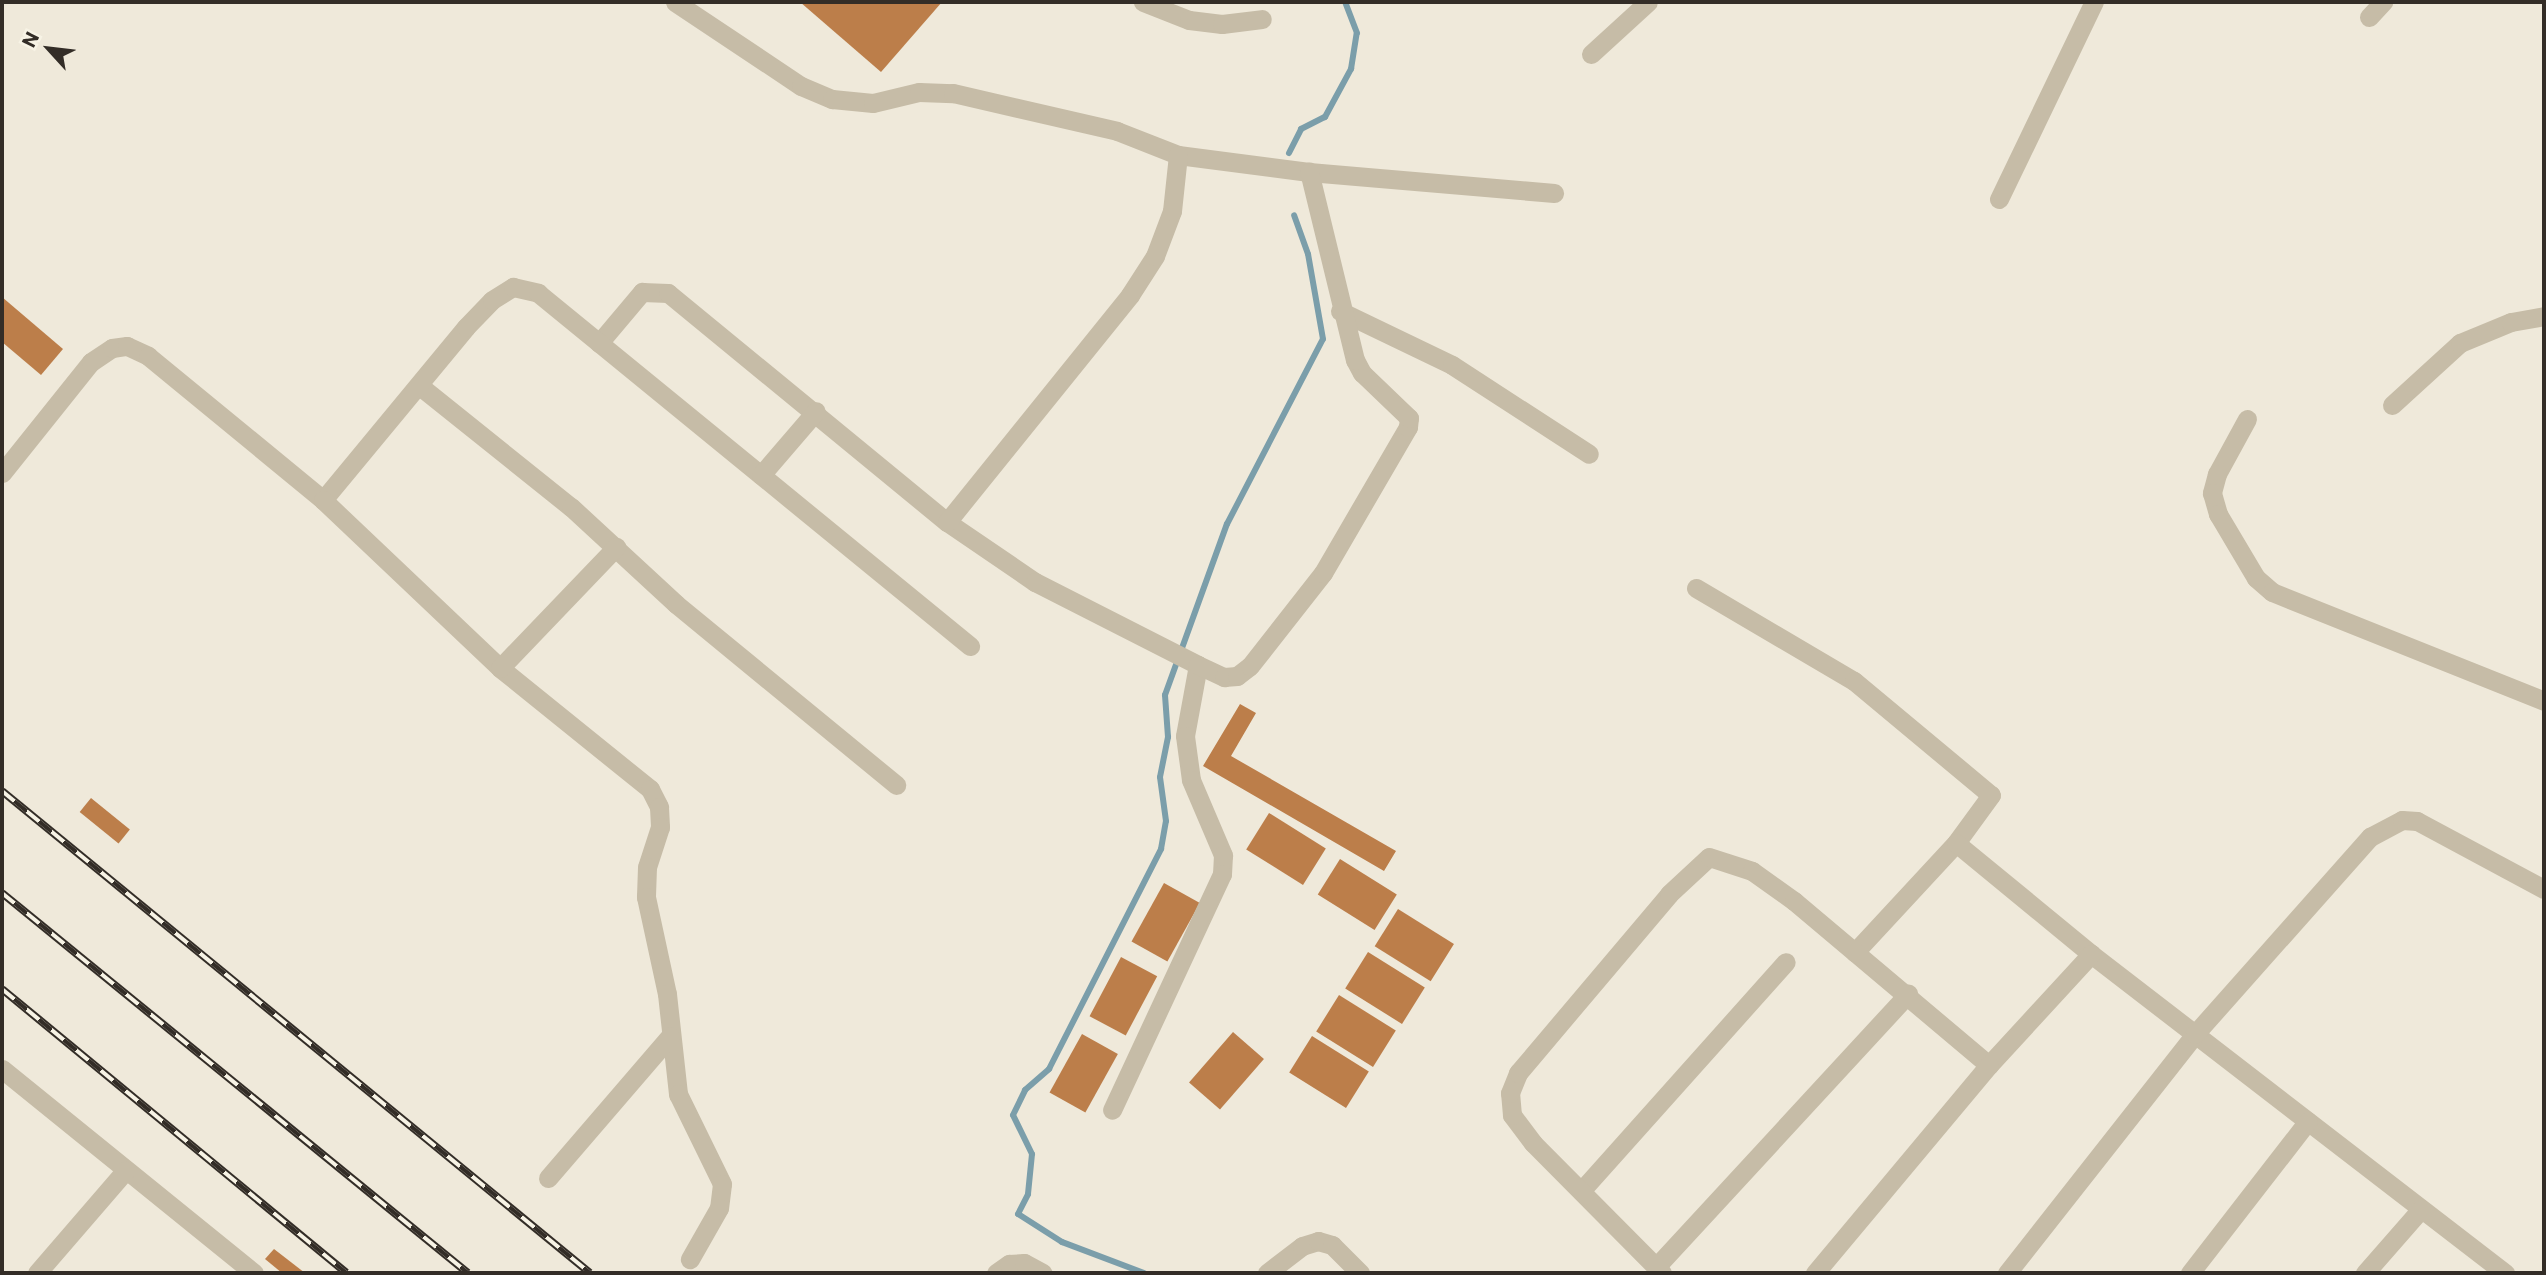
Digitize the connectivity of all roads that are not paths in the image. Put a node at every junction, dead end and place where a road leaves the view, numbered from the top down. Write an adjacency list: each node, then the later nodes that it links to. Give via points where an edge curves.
1 (675, 2): 9 (street, via 801,86 832,99 873,103 919,92 953,93 1117,131)
2 (1143, 2): 7 (street, via 1189,20 1222,24)
3 (1648, 2): 8 (street)
4 (2094, 2): 12 (street)
5 (2383, 2): 6 (street)
6 (2369, 17)
7 (1262, 19)
8 (1591, 54)
9 (1178, 155): 10 (street); 24 (street, via 1172,211 1155,256 1130,295)
10 (1309, 172): 11 (street); 13 (street)
11 (1554, 193)
12 (1999, 199)
13 (1340, 311): 20 (street, via 1452,365); 28 (street, via 1362,373 1403,411 1408,427 1323,573 1250,666 1237,676 1224,677)
14 (2544, 316): 17 (street, via 2511,322 2460,344)
15 (599, 344): 16 (street, via 538,293 513,287 492,300 466,327); 18 (street, via 632,300 655,289 668,293); 22 (street)
16 (421, 387): 23 (street); 25 (street)
17 (2392, 405)
18 (816, 411): 22 (street); 24 (street)
19 (2247, 419): 30 (street, via 2217,474 2213,494 2218,514 2256,578 2272,592)
20 (1589, 454)
21 (2, 473): 23 (street, via 92,362 112,348 127,346 148,356)
22 (761, 474): 27 (street)
23 (323, 500): 29 (street)
24 (947, 522): 28 (street, via 1035,582)
25 (616, 547): 29 (street); 31 (street, via 676,604)
26 (1696, 588): 32 (street, via 1854,681 1991,795)
27 (970, 646)
28 (1192, 664): 42 (street, via 1185,736 1191,780 1223,855 1222,874)
29 (500, 668): 39 (street, via 650,789 659,807 660,827 647,867 646,897 667,994)
30 (2544, 701)
31 (896, 785)
32 (1956, 842): 34 (street); 35 (street)
33 (2544, 889): 38 (street, via 2439,829 2402,820 2370,837)
34 (1855, 952): 37 (street); 46 (street, via 1752,871 1709,857 1691,872 1518,1073 1510,1093 1512,1115)
35 (2091, 954): 38 (street); 40 (street)
36 (1786, 962): 46 (street)
37 (1908, 995): 40 (street); 49 (street)
38 (2195, 1034): 43 (street); 57 (street)
39 (670, 1036): 45 (street); 48 (street, via 676,1048 678,1094 722,1184 719,1208)
40 (1989, 1065): 56 (street)
41 (2, 1069): 44 (street)
42 (1112, 1110)
43 (2308, 1121): 47 (street); 58 (street)
44 (125, 1171): 50 (street); 51 (street)
45 (548, 1178)
46 (1581, 1191): 49 (street)
47 (2421, 1209): 59 (street); 60 (street)
48 (690, 1259)
49 (1659, 1270)
50 (37, 1273)
51 (254, 1273)
52 (996, 1273): 53 (street, via 1009,1264 1024,1262)
53 (1043, 1273)
54 (1267, 1273): 55 (street, via 1302,1246 1318,1241 1332,1245)
55 (1360, 1273)
56 (1815, 1273)
57 (2007, 1273)
58 (2190, 1273)
59 (2365, 1273)
60 (2505, 1273)

